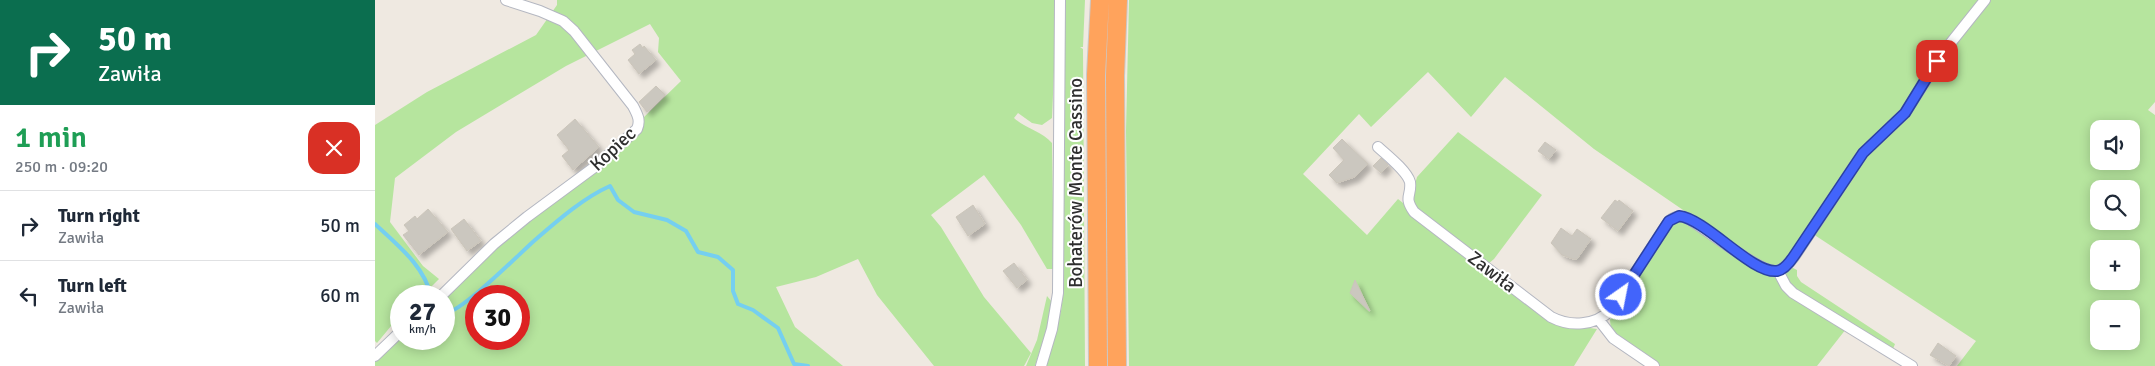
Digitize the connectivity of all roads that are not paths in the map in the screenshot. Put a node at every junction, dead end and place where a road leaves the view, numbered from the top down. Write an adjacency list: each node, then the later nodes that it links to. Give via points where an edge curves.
1 (506, 0): 8 (street, Kopiec, via 553,16 574,31 633,106 639,124 596,166 494,244)
2 (1060, 0): 12 (street, via 1058,293)
3 (1099, 0): 13 (highway, Bohaterów Monte Cassino, via 1095,74)
4 (1118, 0): 14 (highway, Bohaterów Monte Cassino, via 1115,76)
5 (1985, 0): 7 (street, via 1945,50 1905,113 1863,153 1794,256)
6 (1378, 147): 9 (street, Zawiła, via 1408,179 1408,199 1414,212 1551,317 1572,323)
7 (1778, 271): 9 (street, via 1766,269 1750,260 1687,218 1673,217 1611,310); 16 (street, via 1793,293)
8 (452, 285)
9 (1599, 320): 15 (street, via 1617,342)
10 (390, 342): 11 (street)
11 (375, 356)
12 (1041, 366)
13 (1098, 366)
14 (1117, 366)
15 (1654, 366)
16 (1912, 366)

